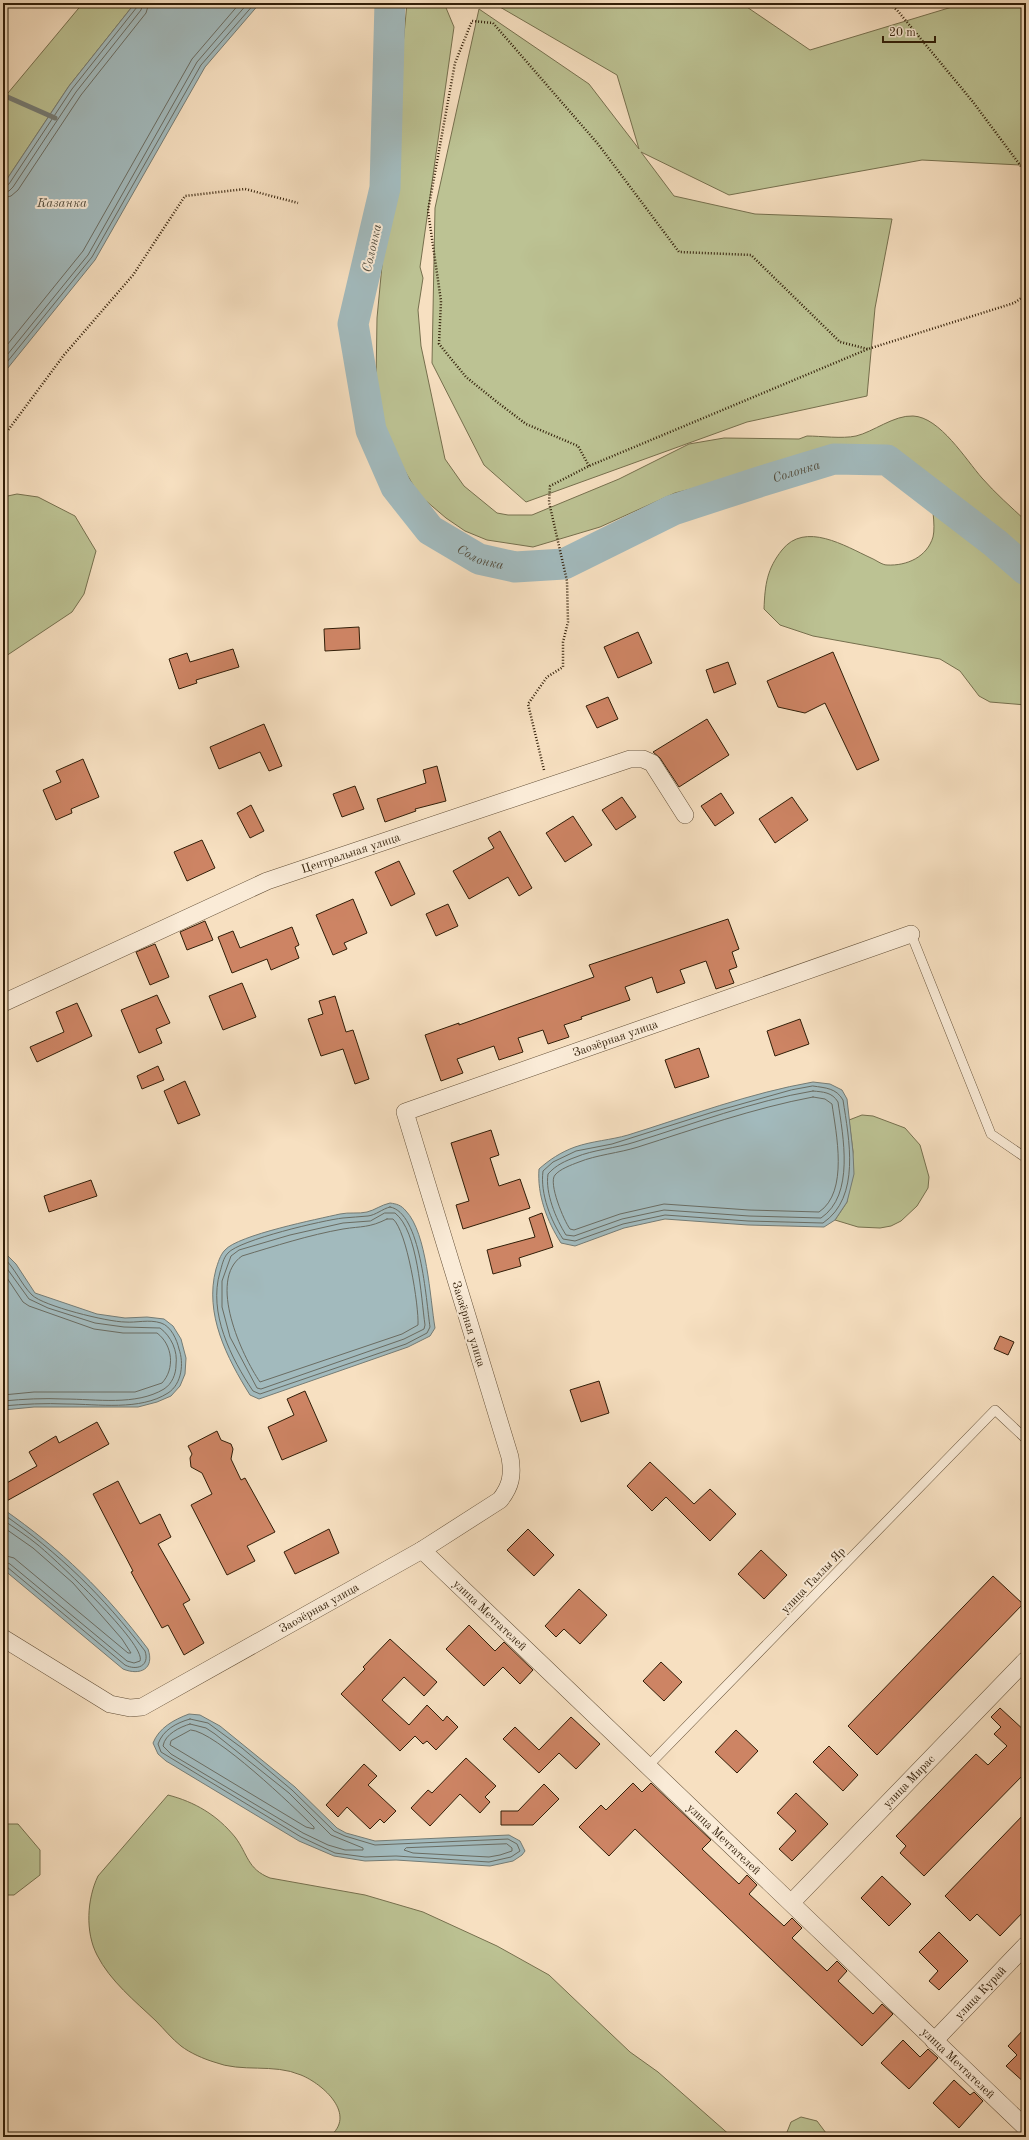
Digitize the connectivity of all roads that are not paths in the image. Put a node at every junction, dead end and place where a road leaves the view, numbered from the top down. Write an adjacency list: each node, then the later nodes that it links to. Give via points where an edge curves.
1 (685, 815): 3 (street, Центральная улица, via 652,763 643,758 630,759 267,881)
2 (911, 934): 4 (lane, via 991,1134); 6 (street, Заозёрная улица, via 405,1112 512,1470 508,1489 500,1500)
3 (3, 1003)
4 (1026, 1158)
5 (1026, 1438): 9 (lane, улица Таллы Яр, via 994,1410)
6 (422, 1550): 7 (street, Заозёрная улица, via 142,1707 130,1708 110,1704); 9 (street, улица Мечтателей)
7 (3, 1638)
8 (1026, 1660): 10 (street, улица Мирас)
9 (648, 1766): 10 (street, улица Мечтателей)
10 (792, 1902): 12 (street, улица Мечтателей)
11 (1026, 1945): 12 (street, улица Курай)
12 (934, 2041): 13 (street, улица Мечтателей)
13 (1026, 2128)

